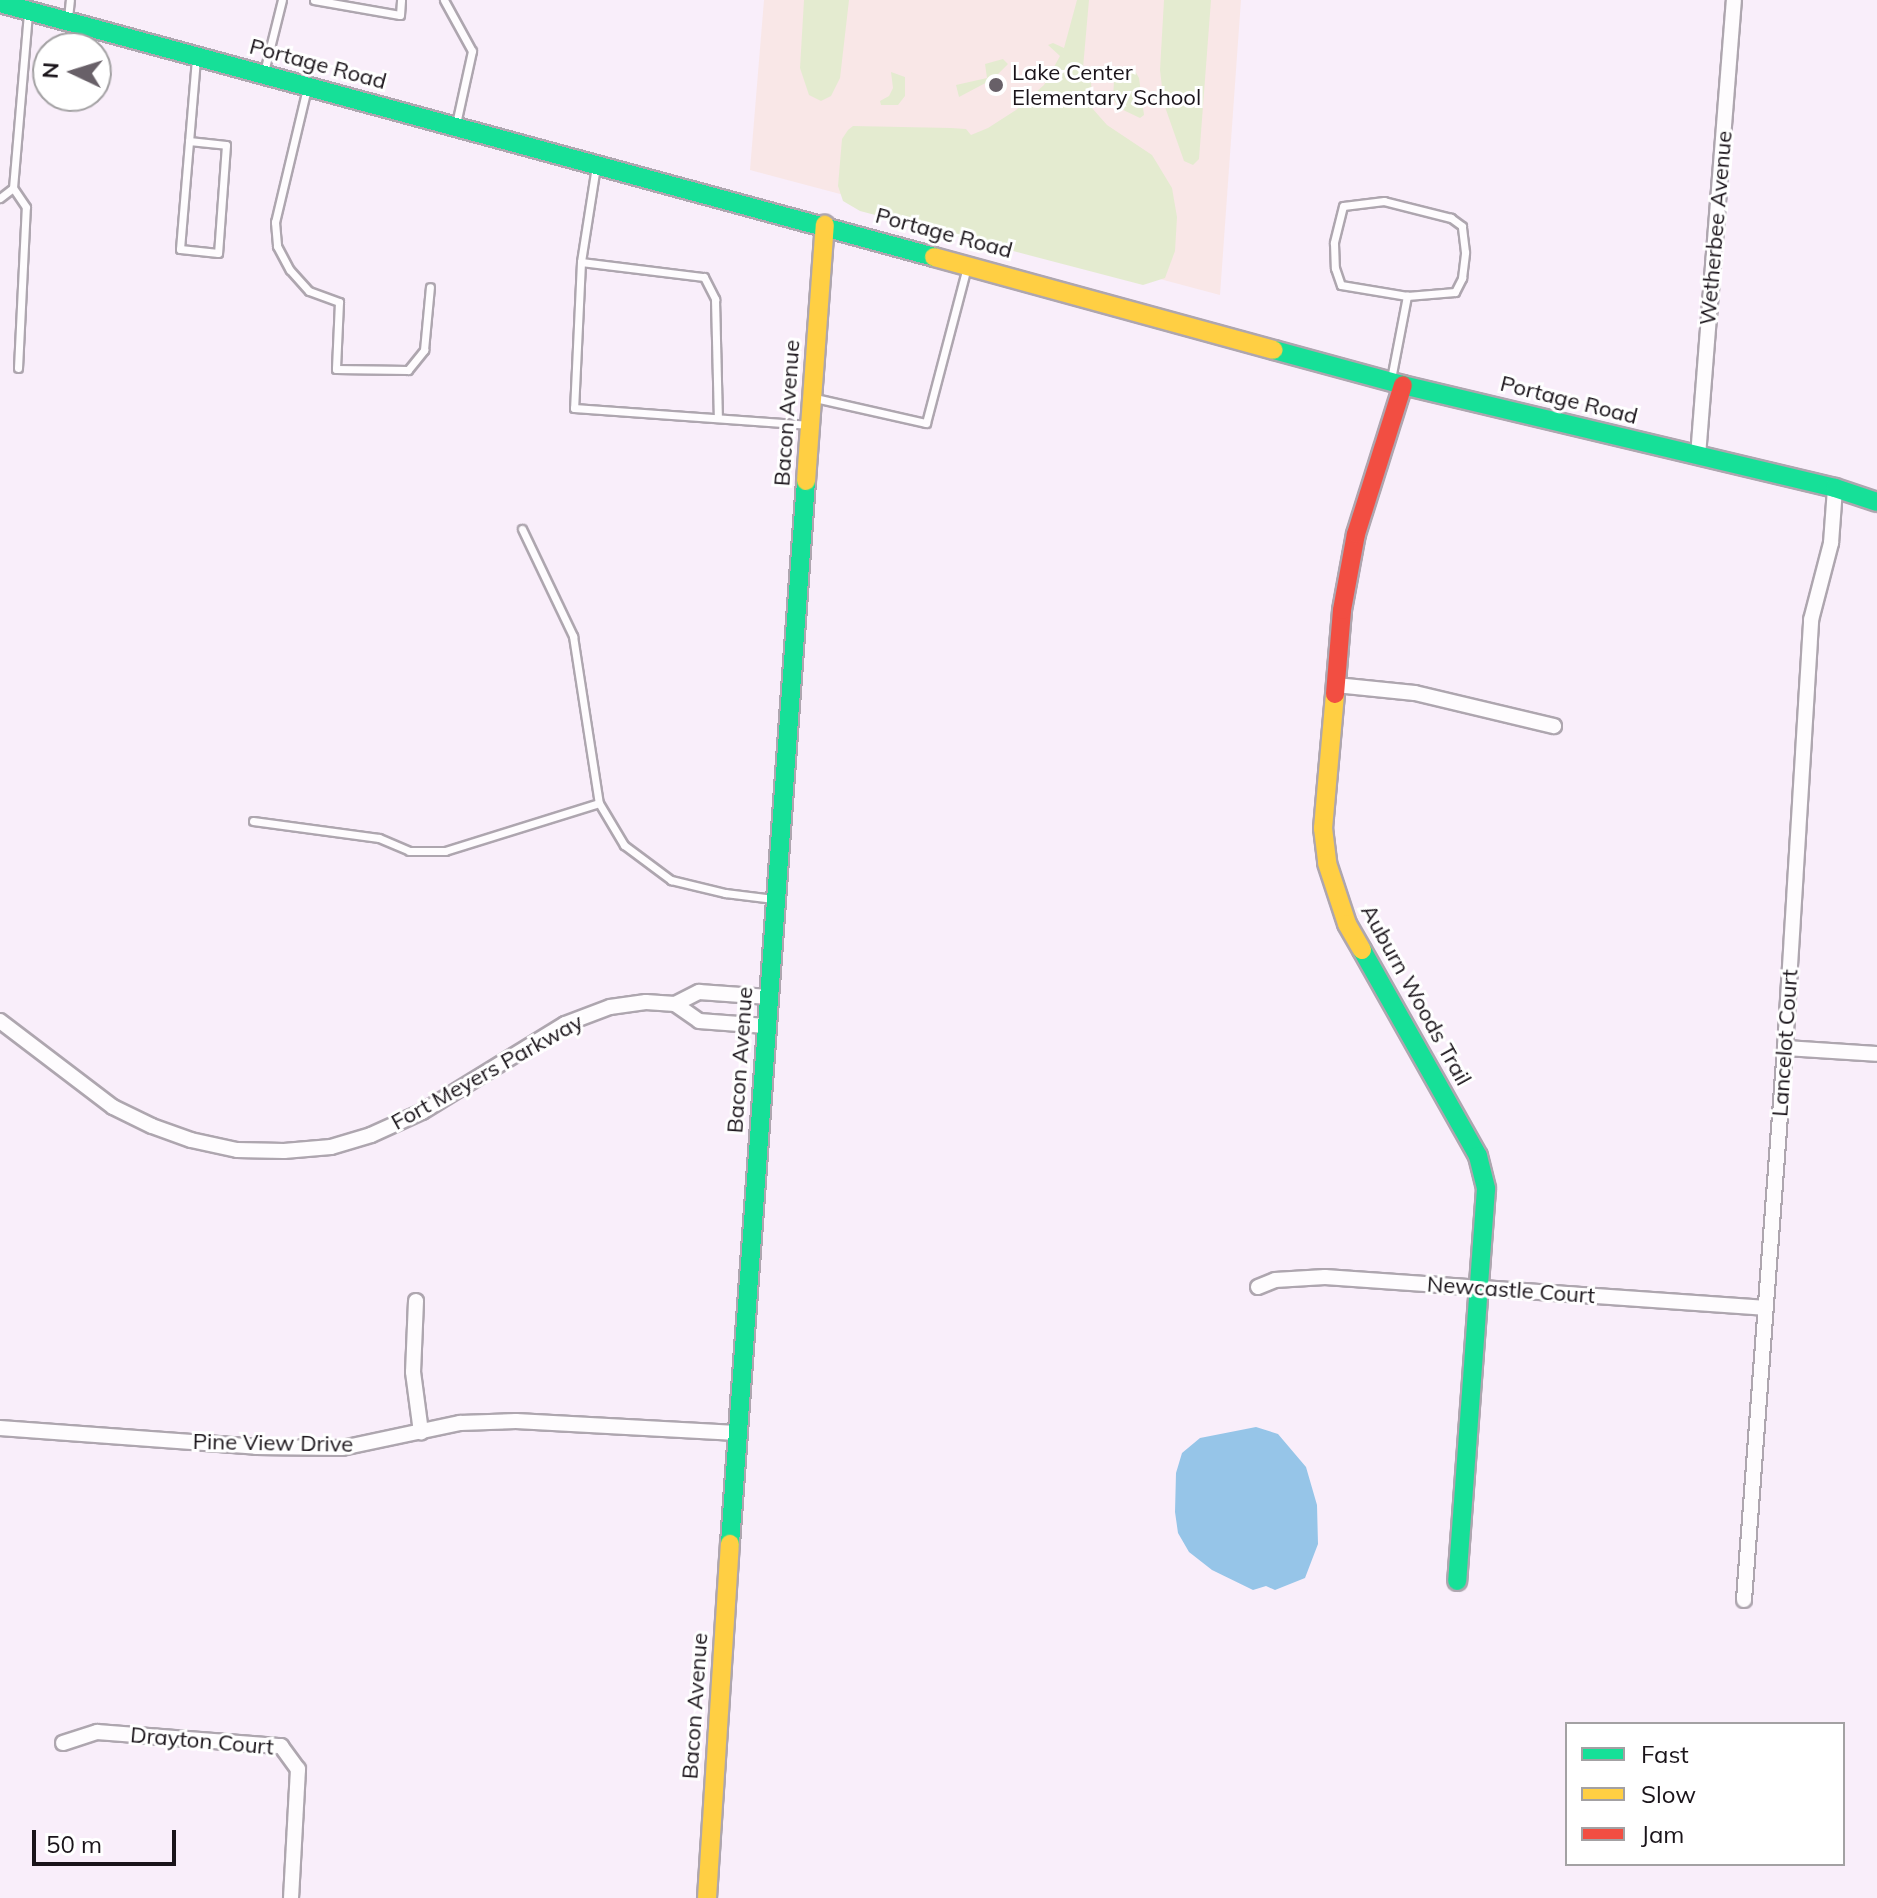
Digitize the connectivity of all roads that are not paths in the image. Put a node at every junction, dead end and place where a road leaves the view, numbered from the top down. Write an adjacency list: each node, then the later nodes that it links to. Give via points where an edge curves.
1 (70, 0): 10 (lane)
2 (282, 0): 12 (lane)
3 (314, 0): 8 (lane)
4 (401, 0): 8 (lane, via 400,15)
5 (444, 0): 14 (lane, via 472,51)
6 (1734, 0): 29 (street, Wetherbee Avenue)
7 (0, 3): 9 (street, Portage Road)
8 (350, 3)
9 (28, 11): 10 (street, Portage Road); 17 (lane)
10 (68, 21): 11 (street, Portage Road)
11 (196, 56): 12 (street, Portage Road); 15 (lane)
12 (263, 74): 13 (street, Portage Road)
13 (307, 86): 14 (street, Portage Road); 22 (lane, via 275,222 277,246 309,291 339,302 336,369 408,370 424,350)
14 (456, 126): 16 (street, Portage Road)
15 (189, 141): 15 (lane, via 180,249 218,253 226,145)
16 (597, 164): 19 (street, Portage Road); 20 (lane)
17 (13, 188): 18 (lane); 24 (lane, via 26,207)
18 (0, 198)
19 (825, 225): 21 (street, Portage Road); 26 (street, Bacon Avenue)
20 (581, 262): 27 (lane, via 704,277 715,299); 27 (lane, via 574,408)
21 (967, 265): 25 (street, Portage Road); 26 (lane, via 926,423)
22 (430, 287)
23 (1407, 296): 23 (lane, via 1455,292 1462,278 1462,226 1451,218 1384,201 1343,206 1334,243 1341,285); 25 (lane)
24 (18, 368)
25 (1397, 383): 29 (street, Portage Road); 33 (street, Auburn Woods Trail, via 1356,534)
26 (812, 398): 28 (street, Bacon Avenue)
27 (718, 418): 28 (lane)
28 (811, 425): 37 (street, Bacon Avenue)
29 (1698, 456): 30 (street, Portage Road)
30 (1835, 488): 31 (street, Portage Road); 42 (street, Lancelot Court, via 1831,543 1811,620)
31 (1877, 502)
32 (522, 529): 35 (lane, via 573,636)
33 (1336, 685): 34 (street, via 1415,693); 45 (street, Auburn Woods Trail, via 1323,828 1327,863 1347,924 1478,1156 1486,1189)
34 (1554, 726)
35 (599, 803): 36 (lane, via 445,851 409,851 379,838); 37 (lane, via 624,845 671,880)
36 (253, 821)
37 (776, 899): 38 (street, Bacon Avenue)
38 (769, 997): 39 (street, Fort Meyers Parkway, via 699,992); 41 (street, Bacon Avenue)
39 (675, 1004): 40 (street, Fort Meyers Parkway, via 610,1007 565,1024 422,1112 371,1135 331,1147 284,1151 237,1150 152,1126 113,1107); 41 (street, Fort Meyers Parkway, via 699,1021)
40 (0, 1021)
41 (766, 1026): 50 (street, Bacon Avenue)
42 (1785, 1048): 43 (street); 47 (street, Lancelot Court)
43 (1877, 1054)
44 (1258, 1287): 45 (street, Newcastle Court, via 1275,1280 1325,1277)
45 (1481, 1288): 47 (street, Newcastle Court); 51 (street, Auburn Woods Trail)
46 (416, 1301): 49 (street, via 413,1372)
47 (1764, 1308): 52 (street, Lancelot Court)
48 (0, 1428): 49 (street, Pine View Drive, via 270,1448 342,1448)
49 (421, 1432): 50 (street, Pine View Drive, via 460,1423 516,1421)
50 (737, 1433): 55 (street, Bacon Avenue)
51 (1457, 1581)
52 (1744, 1600)
53 (63, 1743): 54 (street, Drayton Court, via 97,1732 281,1746 298,1769)
54 (291, 1898)
55 (707, 1898)

